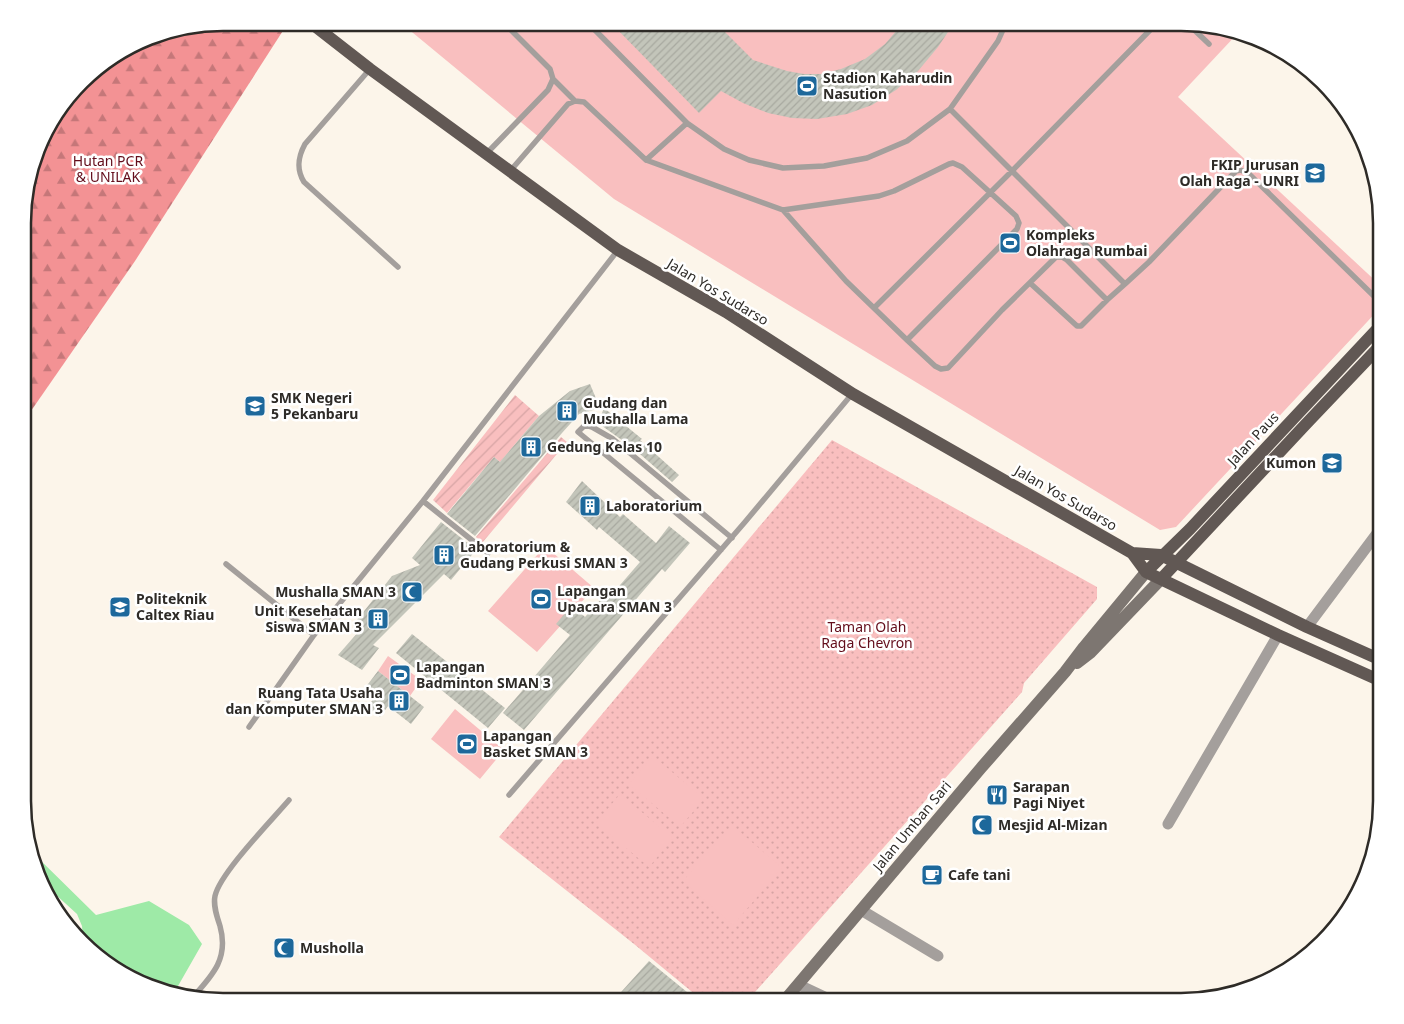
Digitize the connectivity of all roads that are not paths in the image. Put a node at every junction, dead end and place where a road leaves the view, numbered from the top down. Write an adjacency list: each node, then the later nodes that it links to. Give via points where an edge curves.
1 (322, 31): 8 (main road, Jalan Yos Sudarso)
2 (512, 31): 9 (lane, via 550,70)
3 (596, 31): 12 (lane)
4 (1002, 31): 11 (lane)
5 (1150, 31): 16 (lane)
6 (1197, 32): 7 (lane)
7 (1210, 44)
8 (370, 69): 13 (main road, Jalan Yos Sudarso); 20 (lane, via 305,144 299,168 304,182)
9 (553, 79): 10 (lane); 13 (lane, via 548,90)
10 (575, 101): 14 (lane, via 584,102); 15 (lane, via 555,117)
11 (950, 109): 12 (lane, via 906,141 867,158 824,166 783,168 749,160 724,149); 16 (lane)
12 (688, 123): 14 (lane)
13 (487, 153): 15 (main road, Jalan Yos Sudarso)
14 (646, 160): 18 (lane)
15 (511, 170): 19 (main road, Jalan Yos Sudarso)
16 (1012, 171): 17 (lane); 22 (lane)
17 (990, 193): 18 (lane, via 962,166 954,163 879,196); 25 (lane); 27 (lane, via 1016,216 1017,229)
18 (782, 210): 25 (lane)
19 (618, 250): 29 (main road, Jalan Yos Sudarso, via 726,312); 30 (lane)
20 (398, 267)
21 (1030, 282): 24 (lane, via 1051,260 1062,257); 24 (lane, via 1077,326 1081,326); 27 (lane, via 948,368 935,366)
22 (1125, 284): 23 (lane, via 1236,171 1242,170); 24 (lane)
23 (1373, 295)
24 (1107, 300)
25 (874, 308): 27 (lane)
26 (1373, 334): 36 (main road, Jalan Paus)
27 (907, 340)
28 (1373, 353): 37 (main road, Jalan Paus)
29 (853, 394): 31 (lane); 35 (main road, Jalan Yos Sudarso)
30 (423, 500): 34 (lane); 43 (lane)
31 (732, 538): 33 (lane); 33 (lane, via 613,439 585,425 578,432)
32 (1373, 539): 41 (street)
33 (721, 550): 48 (lane)
34 (488, 553)
35 (1132, 553): 36 (main road, Jalan Yos Sudarso); 39 (main road, Jalan Yos Sudarso)
36 (1161, 555): 37 (main road, Jalan Yos Sudarso); 39 (main road, Jalan Paus)
37 (1176, 563): 40 (main road, Jalan Paus); 41 (main road, Jalan Yos Sudarso)
38 (226, 564): 43 (lane)
39 (1146, 572): 40 (main road); 45 (main road, Jalan Umban Sari)
40 (1162, 578): 42 (main road); 45 (main road, Jalan Umban Sari, via 1090,653)
41 (1307, 627): 44 (main road, Jalan Yos Sudarso)
42 (1278, 635): 46 (main road); 50 (street)
43 (314, 636): 47 (lane)
44 (1373, 656)
45 (1066, 672): 51 (main road, Jalan Umban Sari)
46 (1373, 677)
47 (249, 727)
48 (509, 795)
49 (289, 800): 54 (lane, via 223,877 215,897 223,950 215,972)
50 (1168, 824)
51 (861, 910): 52 (street); 53 (main road, Jalan Umban Sari)
52 (938, 956)
53 (799, 985): 55 (main road, Jalan Umban Sari); 56 (street)
54 (198, 991)
55 (792, 993)
56 (816, 993)

